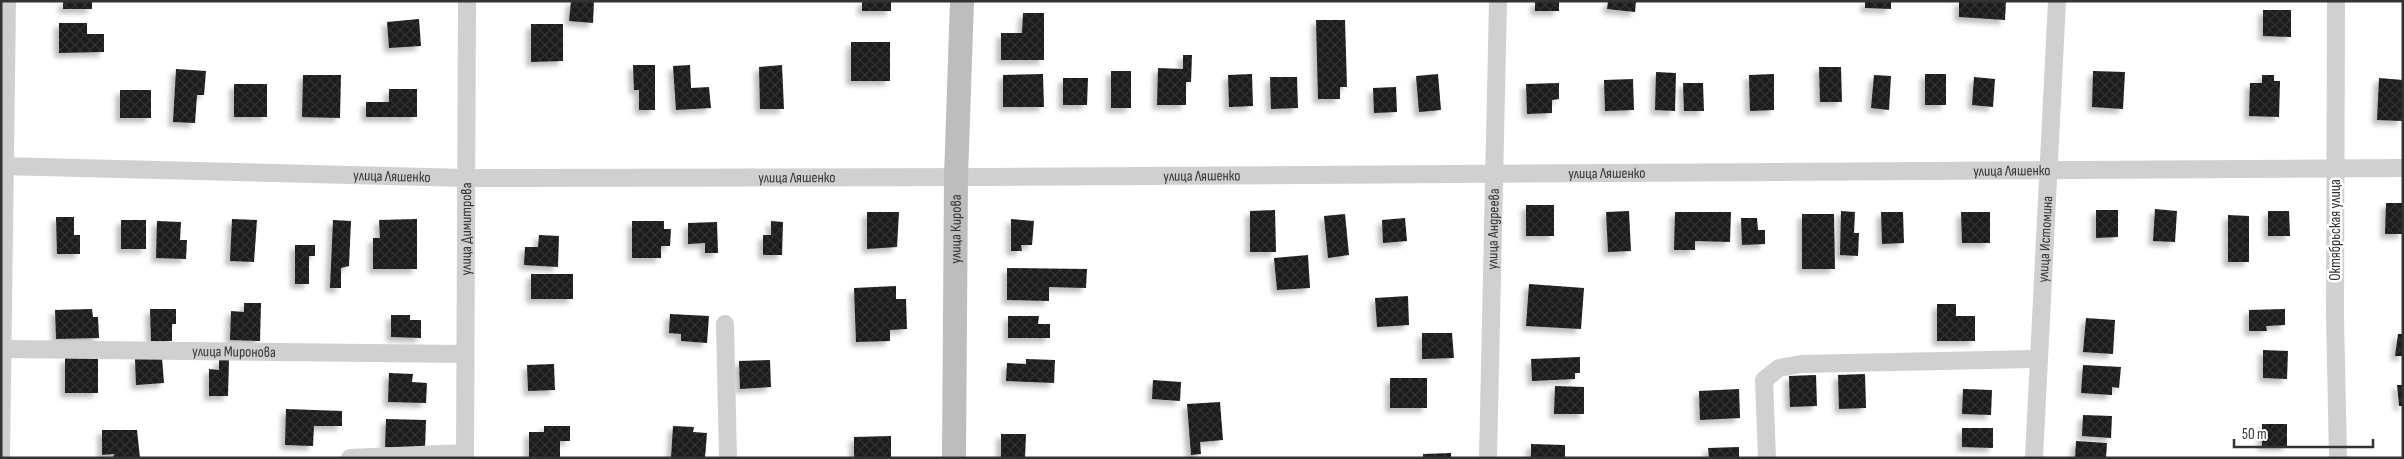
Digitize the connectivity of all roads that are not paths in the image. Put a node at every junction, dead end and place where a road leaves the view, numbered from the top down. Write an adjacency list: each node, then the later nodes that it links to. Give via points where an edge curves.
1 (7, 1): 7 (street)
2 (467, 1): 13 (street, улица Димитрова)
3 (962, 1): 12 (main road, улица Кирова)
4 (1498, 1): 11 (street, улица Андреева)
5 (2057, 1): 10 (street, улица Истомина)
6 (2336, 1): 8 (street, Октябрьская улица)
7 (3, 166): 13 (street, улица Ляшенко); 15 (street)
8 (2336, 167): 9 (street, улица Ляшенко); 10 (street, улица Ляшенко); 26 (street, Октябрьская улица)
9 (2403, 168)
10 (2049, 170): 11 (street, улица Ляшенко); 17 (street, улица Истомина)
11 (1494, 174): 12 (street, улица Ляшенко); 23 (street, улица Андреева)
12 (956, 177): 13 (street, улица Ляшенко); 22 (main road, улица Кирова)
13 (466, 178): 16 (street, улица Димитрова)
14 (726, 324): 21 (street)
15 (3, 349): 16 (street, улица Миронова); 19 (street)
16 (465, 354): 18 (street, улица Димитрова)
17 (2039, 359): 24 (street, via 1801,364 1779,368 1764,380); 25 (street, улица Истомина)
18 (465, 455): 20 (street)
19 (1, 458)
20 (350, 458)
21 (728, 458)
22 (954, 458)
23 (1488, 458)
24 (1766, 458)
25 (2034, 458)
26 (2338, 458)

